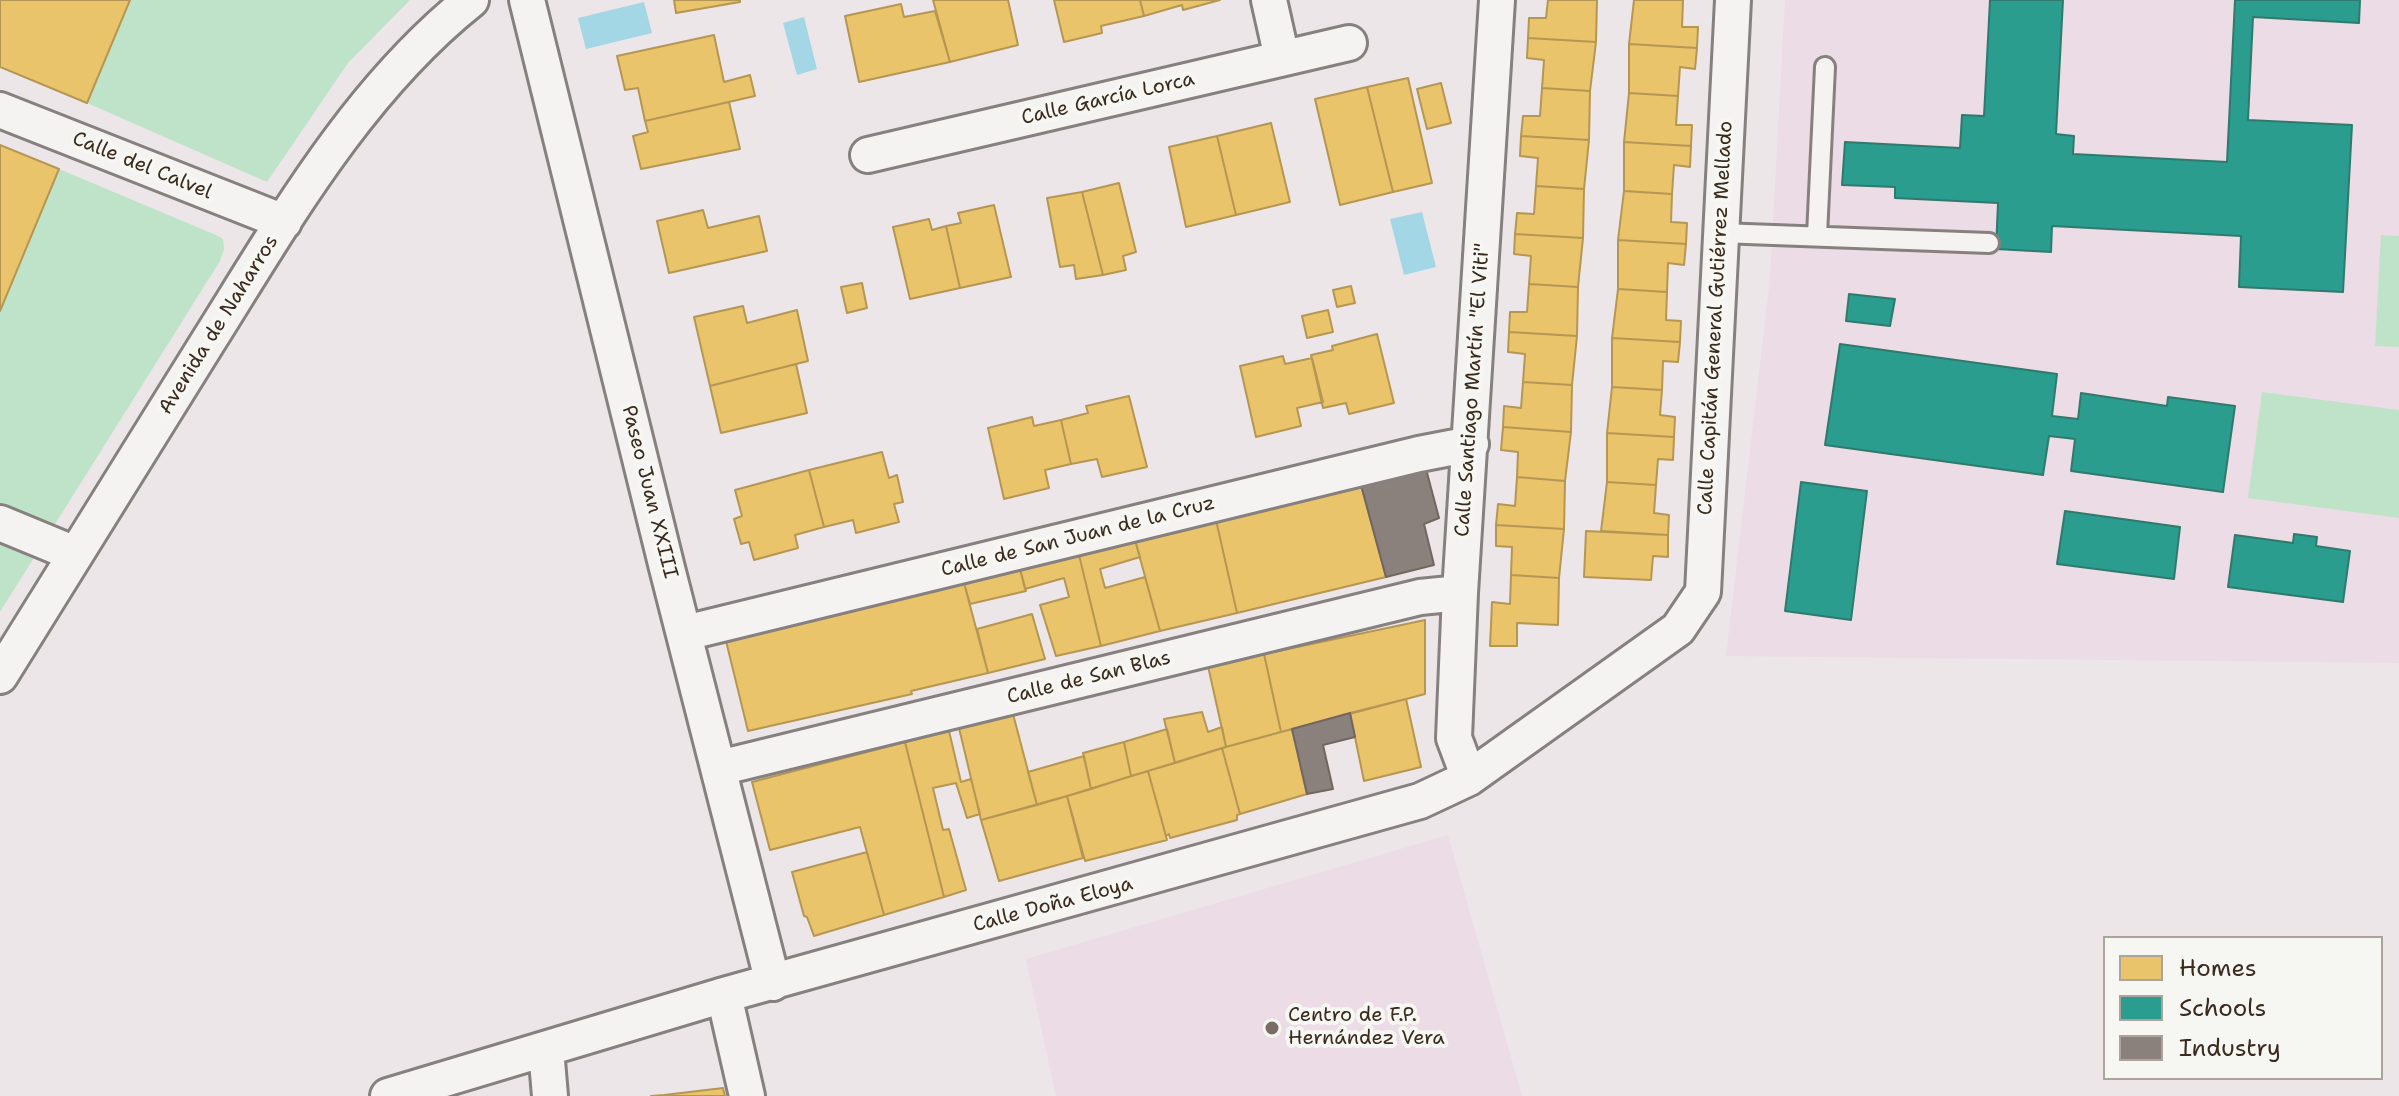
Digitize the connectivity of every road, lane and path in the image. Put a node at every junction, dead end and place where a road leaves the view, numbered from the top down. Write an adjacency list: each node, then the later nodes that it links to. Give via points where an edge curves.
1 (471, 0): 11 (street, Avenida de Naharros, via 439,25 374,94)
2 (527, 0): 20 (street, Paseo Juan XXIII)
3 (1269, 0): 7 (street)
4 (1497, 0): 15 (street, Calle Santiago Martín "El Viti")
5 (1733, 0): 12 (street, Calle Capitán General Gutiérrez Mellado)
6 (1349, 43): 7 (street, Calle García Lorca)
7 (1282, 58): 10 (street, Calle García Lorca)
8 (1825, 67): 13 (lane)
9 (0, 110): 11 (street, Calle del Calvel)
10 (868, 155)
11 (284, 222): 17 (street, Avenida de Naharros)
12 (1720, 233): 13 (lane); 19 (street, Calle Capitán General Gutiérrez Mellado, via 1703,592)
13 (1817, 235): 14 (lane)
14 (1989, 243)
15 (1471, 444): 18 (street, Calle Santiago Martín "El Viti"); 20 (street, Calle de San Juan de la Cruz)
16 (0, 523): 17 (street)
17 (75, 554): 21 (street, Avenida de Naharros)
18 (1460, 593): 22 (street, Calle de San Blas, via 1420,597); 23 (street, Calle Santiago Martín "El Viti", via 1454,738)
19 (1678, 629): 23 (street, Calle Doña Eloya)
20 (685, 633): 22 (street, Paseo Juan XXIII)
21 (0, 676)
22 (719, 768): 24 (street, Paseo Juan XXIII)
23 (1469, 778): 24 (street, Calle Doña Eloya, via 1406,806)
24 (773, 983): 25 (street, Calle Doña Eloya)
25 (724, 995): 26 (street, Calle Doña Eloya); 29 (street)
26 (546, 1049): 27 (street, Calle Doña Eloya); 28 (street)
27 (388, 1096)
28 (550, 1096)
29 (747, 1096)

